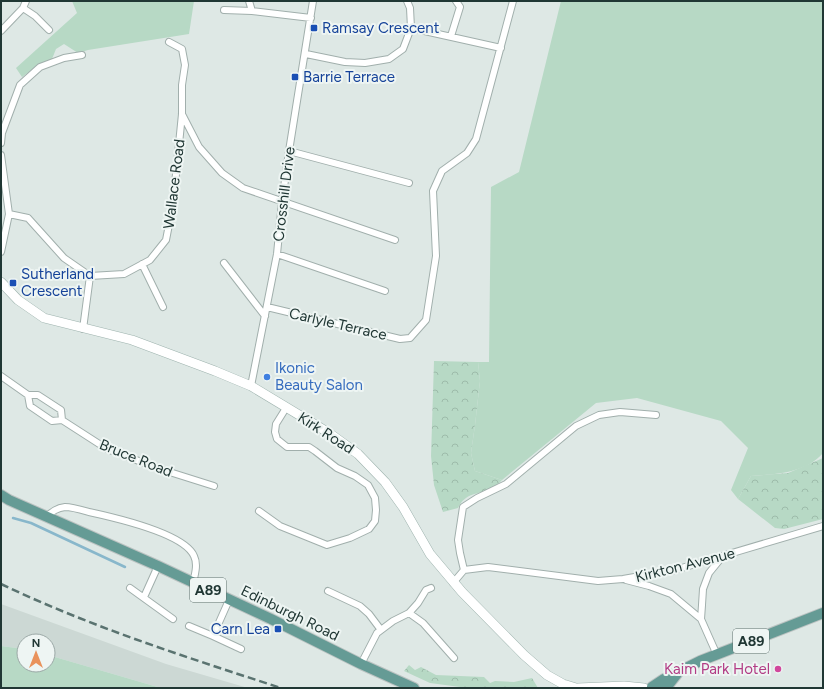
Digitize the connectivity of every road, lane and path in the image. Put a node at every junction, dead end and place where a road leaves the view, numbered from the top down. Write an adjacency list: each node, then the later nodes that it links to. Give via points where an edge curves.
1 (26, 1): 7 (street)
2 (249, 1): 9 (street)
3 (313, 1): 10 (street, Crosshill Drive)
4 (407, 1): 11 (street)
5 (456, 1): 14 (street, via 460,7)
6 (513, 1): 16 (street)
7 (23, 8): 12 (street); 13 (street)
8 (224, 10): 9 (street)
9 (252, 11): 10 (street)
10 (311, 18): 17 (street, Crosshill Drive)
11 (411, 28): 14 (street); 17 (street, via 403,49 389,59 365,63 345,62)
12 (49, 30)
13 (1, 31)
14 (451, 36): 16 (street)
15 (169, 42): 19 (street, Wallace Road, via 182,49 185,65)
16 (500, 48): 35 (street, Carlyle Terrace, via 476,139 467,153 442,171 433,191 435,263 426,320 410,338 400,339 376,334)
17 (306, 54): 21 (street, Crosshill Drive)
18 (82, 55): 20 (street, via 64,58 40,67 20,85 2,133)
19 (182, 114): 24 (street, via 199,148 222,174 243,188); 30 (street, Wallace Road, via 173,204 166,240 150,260)
20 (1, 143)
21 (289, 151): 23 (street); 24 (street, Crosshill Drive)
22 (1, 155): 25 (street)
23 (409, 183)
24 (282, 202): 26 (street); 28 (street, Crosshill Drive)
25 (9, 214): 27 (street); 31 (street, via 28,218 64,258)
26 (395, 240)
27 (1, 252)
28 (277, 254): 33 (street); 35 (street, Crosshill Drive)
29 (224, 263): 36 (street)
30 (142, 264): 31 (street, Wallace Road, via 124,274); 34 (street)
31 (90, 276): 37 (street)
32 (1, 282): 37 (main road, Kirk Road, via 18,300 44,318)
33 (385, 292)
34 (163, 307)
35 (267, 307): 36 (street, Crosshill Drive)
36 (265, 316): 39 (street, Crosshill Drive)
37 (83, 329): 39 (main road, Kirk Road, via 132,340)
38 (1, 376): 40 (street, Bruce Road)
39 (251, 386): 41 (main road, Kirk Road)
40 (28, 395): 43 (street, Bruce Road, via 30,406 52,421); 43 (street, Bruce Road, via 38,394 61,410)
41 (286, 408): 46 (street, via 276,424 277,439 287,446 309,447 337,468 368,485 375,498 375,521 369,529 327,545 280,526); 54 (main road, Kirk Road, via 329,433 358,454 376,472 403,507 430,554)
42 (656, 415): 51 (street, via 620,412 599,415 576,426 506,484 463,507 458,540)
43 (62, 420): 44 (street, Bruce Road, via 107,449)
44 (214, 486)
45 (1, 495): 47 (main road, Edinburgh Road / A89)
46 (259, 511)
47 (46, 517): 50 (main road, Edinburgh Road / A89); 53 (street, via 55,509 67,507 121,519 173,538 186,545 194,555 196,566)
48 (823, 526): 49 (street, Kirkton Avenue)
49 (722, 557): 52 (street, Kirkton Avenue, via 675,570); 63 (street, via 709,573 703,589)
50 (158, 566): 53 (main road, Edinburgh Road / A89); 58 (street)
51 (464, 570): 52 (street, Kirkton Avenue, via 488,567 598,581); 54 (street)
52 (623, 579): 63 (street, via 671,594)
53 (193, 583): 59 (main road, Edinburgh Road / A89)
54 (453, 583): 74 (main road, Kirk Road, via 547,675)
55 (130, 588): 58 (street)
56 (431, 588): 60 (street, via 426,590)
57 (328, 592): 65 (street, via 360,606)
58 (144, 597): 62 (street)
59 (229, 600): 66 (street); 70 (main road, Edinburgh Road / A89)
60 (409, 613): 65 (street); 69 (street, via 423,623)
61 (823, 613): 68 (main road, A89)
62 (173, 619)
63 (701, 619): 68 (street)
64 (189, 626): 66 (street)
65 (381, 630): 70 (street)
66 (213, 636): 67 (street)
67 (241, 649)
68 (717, 654): 71 (main road, A89)
69 (454, 658)
70 (361, 664): 73 (main road, Edinburgh Road / A89)
71 (679, 671): 75 (main road, A89); 76 (main road, A89)
72 (626, 687): 74 (main road, Kirk Road); 75 (main road, Kirk Road)
73 (414, 688)
74 (577, 688)
75 (650, 688)
76 (666, 688)

